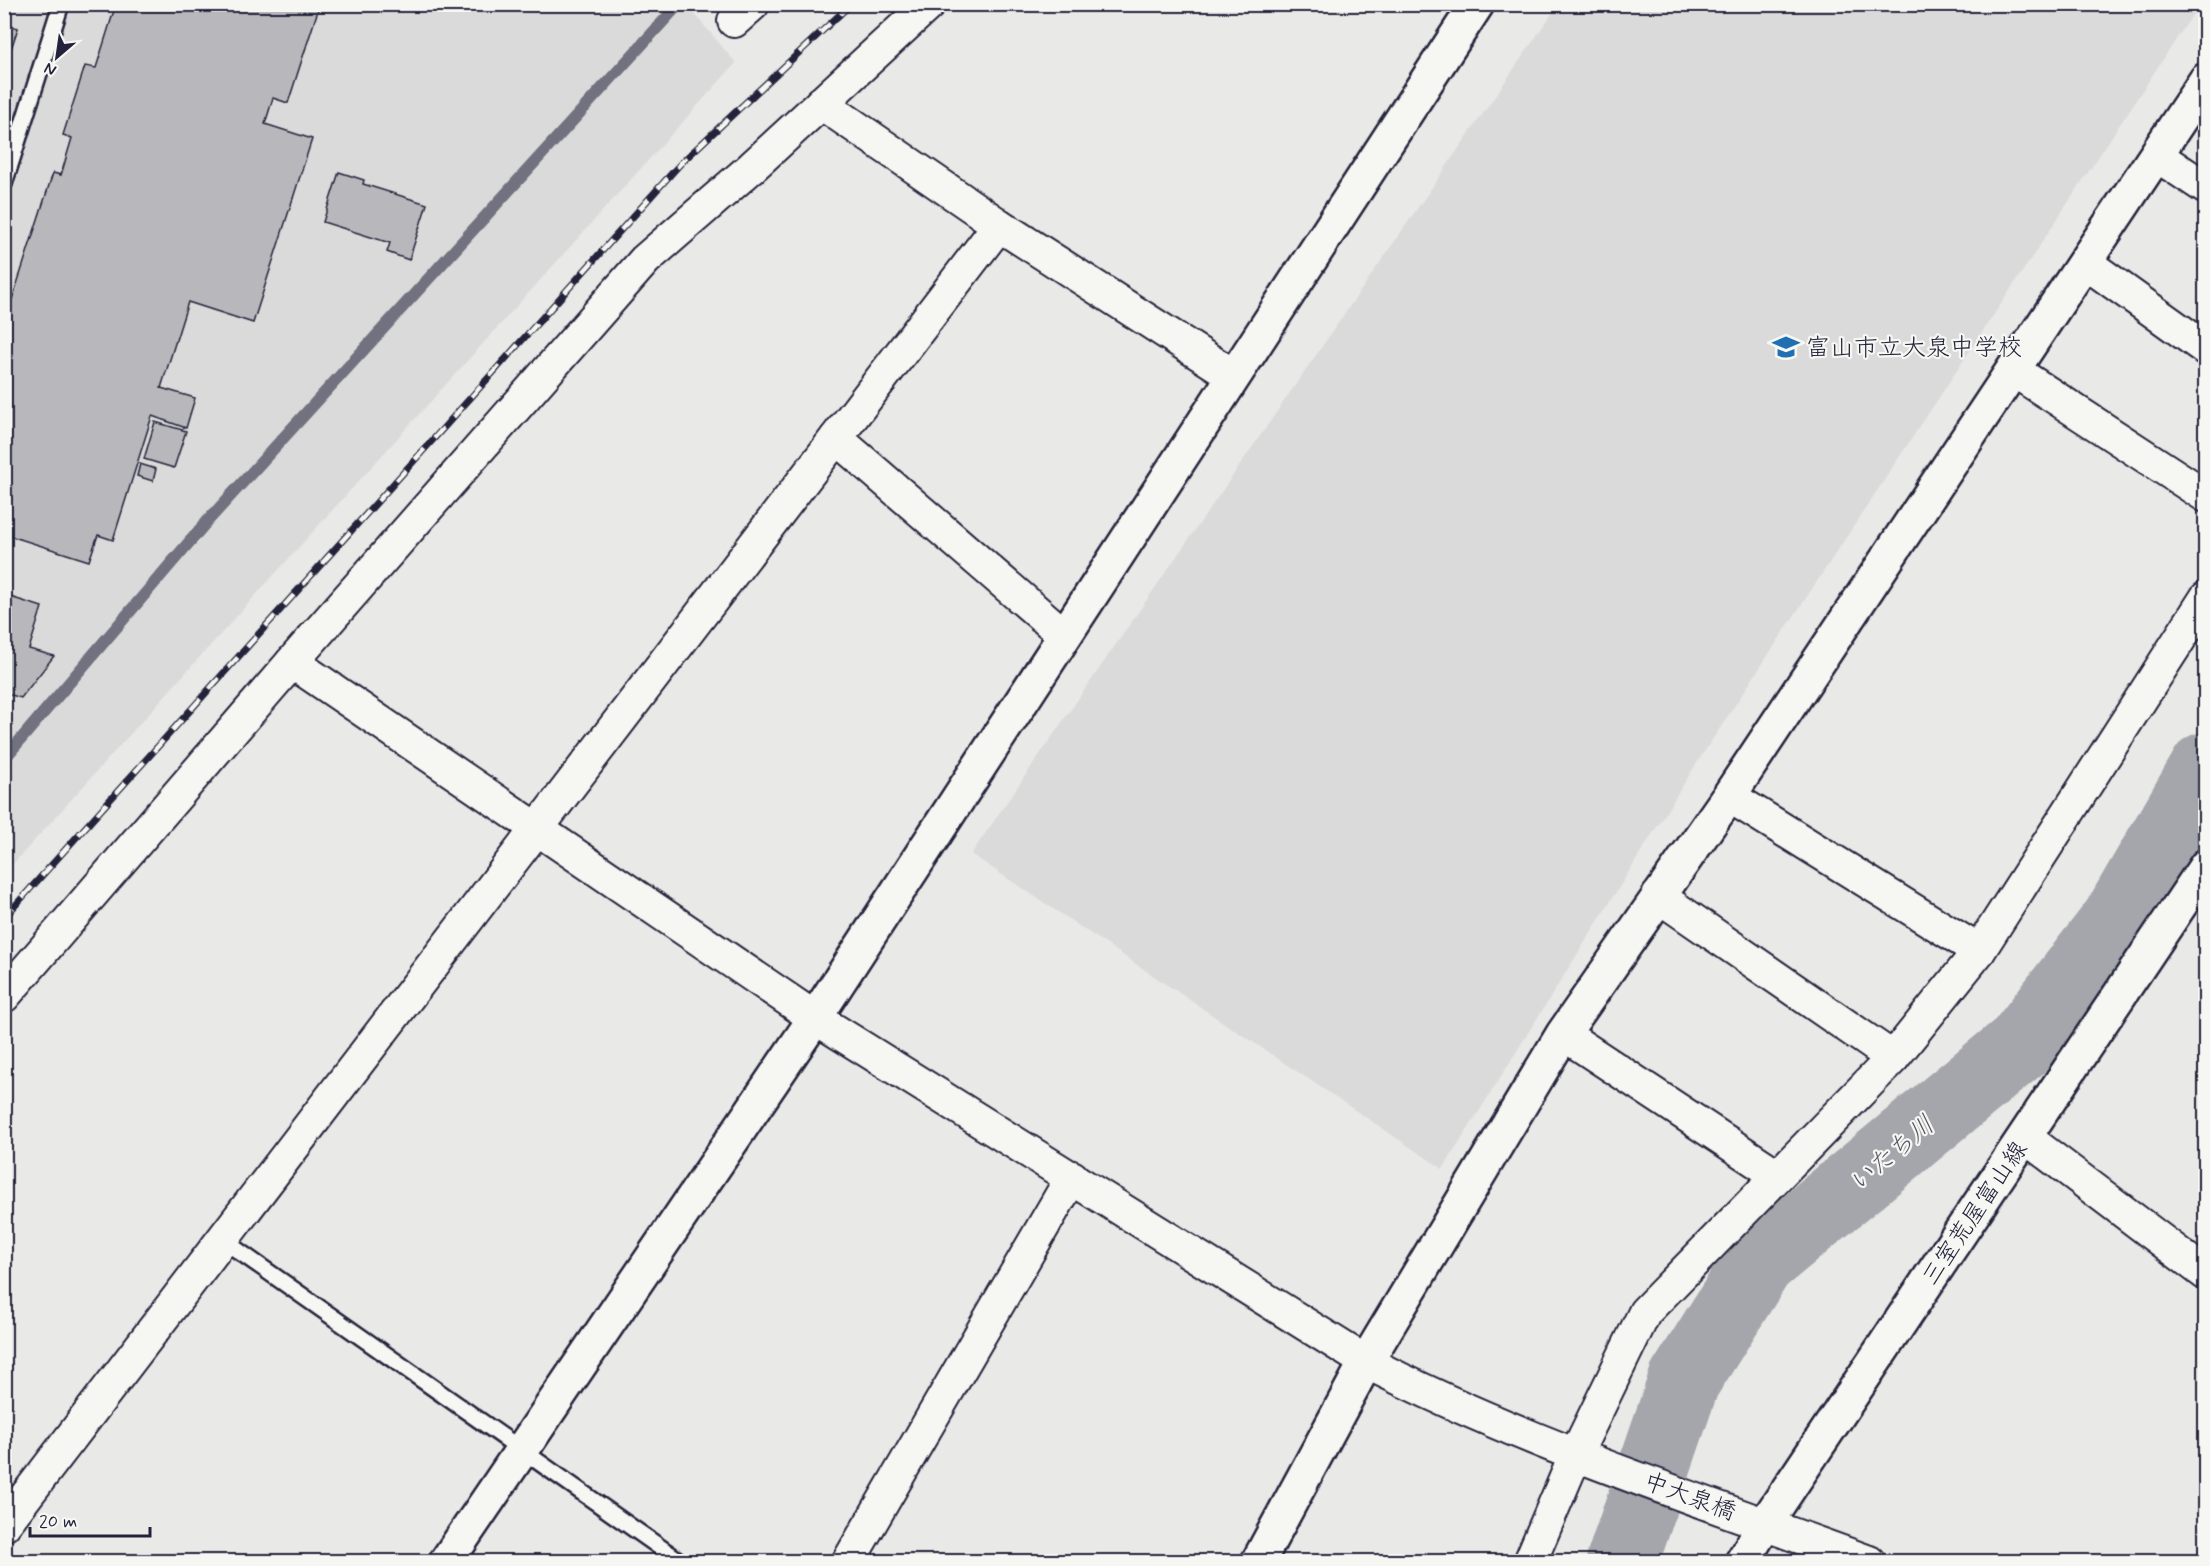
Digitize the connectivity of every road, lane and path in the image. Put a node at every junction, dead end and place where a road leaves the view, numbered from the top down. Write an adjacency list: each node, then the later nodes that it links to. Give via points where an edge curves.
1 (61, 4): 7 (lane)
2 (929, 4): 5 (street)
3 (1477, 4): 13 (street)
4 (2205, 80): 6 (street)
5 (821, 104): 9 (street); 18 (street, via 645,260)
6 (2156, 155): 8 (street); 10 (street)
7 (4, 184)
8 (2205, 188)
9 (999, 225): 13 (street); 14 (street)
10 (2086, 263): 11 (street); 12 (street)
11 (2205, 348)
12 (2013, 370): 15 (street); 19 (street)
13 (1234, 376): 17 (street)
14 (836, 438): 17 (street); 20 (street)
15 (2205, 496)
16 (2205, 598): 23 (street)
17 (1064, 635): 25 (street)
18 (292, 662): 20 (street, 中大泉橋); 24 (street)
19 (1729, 796): 22 (street); 23 (street)
20 (537, 828): 25 (street, 中大泉橋); 31 (street)
21 (2205, 866): 28 (street, 三室荒屋富山線)
22 (1658, 896): 26 (street); 27 (street)
23 (1979, 951): 27 (street)
24 (4, 996)
25 (815, 1018): 30 (street, 中大泉橋); 34 (street)
26 (1563, 1034): 29 (street); 33 (street)
27 (1893, 1058): 29 (street)
28 (2025, 1137): 32 (street); 36 (street, 三室荒屋富山線)
29 (1777, 1175): 35 (street, via 1645,1312)
30 (1072, 1177): 33 (street, 中大泉橋); 40 (street)
31 (223, 1240): 34 (lane); 37 (street)
32 (2205, 1274)
33 (1366, 1362): 35 (street, 中大泉橋); 41 (street)
34 (522, 1452): 38 (street); 39 (lane)
35 (1576, 1454): 36 (street, 中大泉橋); 42 (street)
36 (1765, 1524): 43 (street, 三室荒屋富山線); 44 (street, 中大泉橋)
37 (4, 1525)
38 (446, 1562)
39 (681, 1562)
40 (848, 1562)
41 (1258, 1562)
42 (1530, 1562)
43 (1742, 1562)
44 (1869, 1562)

